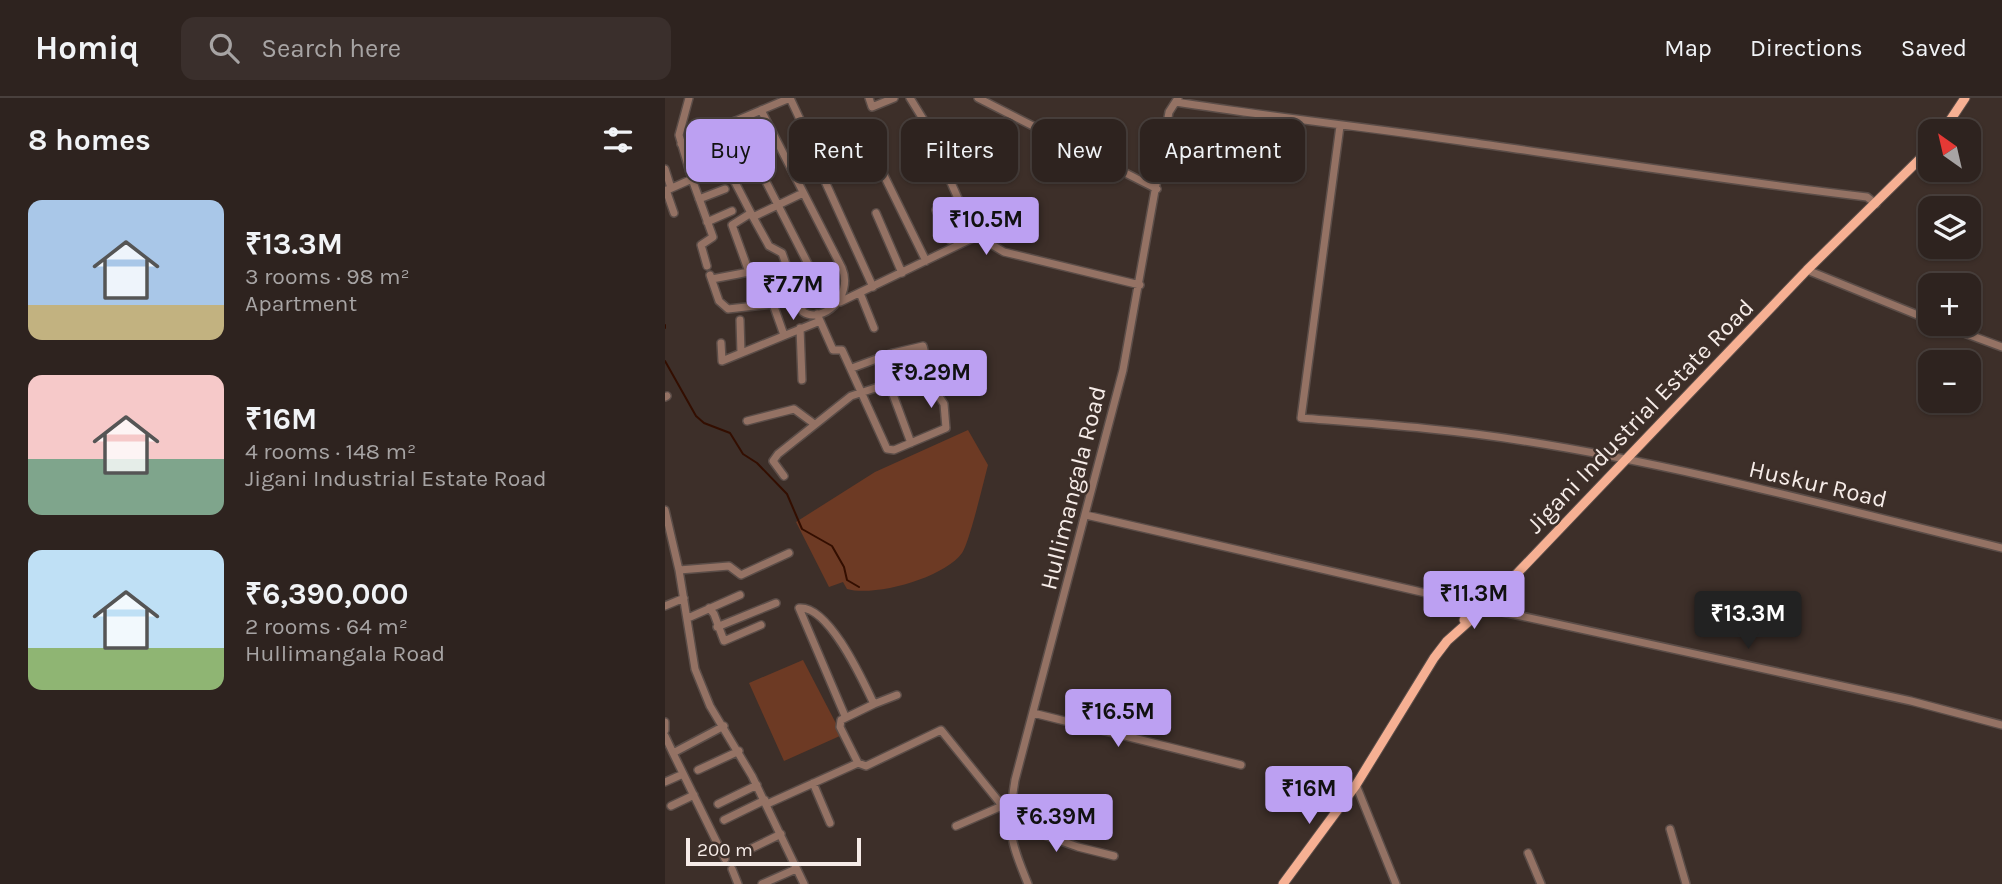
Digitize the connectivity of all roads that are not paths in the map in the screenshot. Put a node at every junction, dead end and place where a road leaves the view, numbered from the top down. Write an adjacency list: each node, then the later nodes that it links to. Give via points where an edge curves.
1 (688, 98): 15 (street)
2 (790, 98): 9 (street); 11 (street)
3 (869, 98): 4 (street, via 872,107)
4 (894, 98)
5 (910, 98): 36 (street)
6 (978, 98): 25 (street)
7 (1965, 98): 12 (main road)
8 (1177, 100): 13 (street); 25 (street, Hullimangala Road, via 1169,112)
9 (761, 110): 10 (street); 26 (street)
10 (740, 119)
11 (800, 119)
12 (1951, 119)
13 (1340, 126): 29 (street, via 1867,197); 66 (street, Huskur Road, via 1301,418 1423,427)
14 (686, 142): 15 (street)
15 (681, 144): 16 (street)
16 (686, 160)
17 (1918, 163): 29 (main road, Jigani Industrial Estate Road)
18 (665, 169): 23 (street)
19 (686, 182): 23 (street)
20 (693, 182): 27 (street)
21 (735, 182): 34 (street)
22 (766, 182): 28 (street)
23 (668, 189): 32 (street)
24 (725, 189): 27 (street)
25 (1157, 189): 42 (street, Hullimangala Road)
26 (803, 194): 28 (street); 45 (street, via 845,275 846,292)
27 (699, 199): 35 (street)
28 (778, 205): 34 (street); 47 (street)
29 (1876, 205): 39 (main road, Jigani Industrial Estate Road)
30 (936, 210): 36 (street, via 950,240)
31 (732, 211): 35 (street)
32 (674, 213)
33 (876, 213): 40 (street)
34 (752, 215): 41 (street, via 767,244 782,253); 46 (street, via 732,225 749,272 711,277 719,302 728,309)
35 (707, 222): 38 (street, via 713,237 701,246)
36 (974, 233): 37 (street); 42 (street, via 1004,252)
37 (926, 261): 40 (street); 43 (street, via 873,153 824,179)
38 (707, 266)
39 (1807, 270): 48 (street); 66 (main road, Jigani Industrial Estate Road)
40 (902, 273): 43 (street)
41 (792, 284): 46 (street, via 780,290); 49 (street, via 803,312)
42 (1140, 285): 69 (street, Hullimangala Road)
43 (873, 287): 44 (street)
44 (860, 293): 45 (street); 52 (street)
45 (839, 302): 47 (street)
46 (771, 303): 53 (street)
47 (830, 307): 49 (street)
48 (1918, 315)
49 (818, 317): 51 (street); 58 (street, via 833,350 842,351)
50 (740, 320): 57 (street)
51 (800, 328): 53 (street); 60 (street)
52 (874, 328)
53 (784, 335): 57 (street)
54 (1974, 336): 56 (street)
55 (721, 343): 57 (street, via 722,360)
56 (2002, 346)
57 (741, 353)
58 (852, 368): 59 (street, via 920,346 925,348); 62 (street)
59 (930, 370): 61 (street); 65 (street, via 947,424)
60 (802, 380)
61 (888, 382): 62 (street); 65 (street)
62 (862, 390): 64 (street); 65 (street, via 887,449)
63 (747, 421): 64 (street, via 794,409)
64 (813, 424): 67 (street, via 773,461)
65 (911, 443)
66 (1624, 460): 70 (street, Huskur Road); 77 (main road, Jigani Industrial Estate Road)
67 (785, 475)
68 (665, 510): 72 (street)
69 (1086, 516): 77 (street); 84 (street, Hullimangala Road)
70 (2002, 548)
71 (789, 553): 72 (street, via 741,575 729,566)
72 (680, 569): 74 (street)
73 (740, 595): 78 (street)
74 (684, 598): 76 (street); 79 (street)
75 (776, 603): 81 (street)
76 (665, 606)
77 (1481, 607): 87 (street, via 1899,698); 100 (main road, Jigani Industrial Estate Road, via 1447,641 1418,682)
78 (709, 608): 79 (street); 81 (street)
79 (688, 618): 88 (street, via 695,669 709,706)
80 (761, 625): 81 (street, via 723,642)
81 (717, 627)
82 (897, 695): 83 (street)
83 (874, 704): 85 (street); 85 (street, via 831,628 807,608 799,608)
84 (1033, 713): 94 (street); 106 (street, Hullimangala Road)
85 (845, 716): 93 (street, via 840,727)
86 (665, 722): 89 (street)
87 (2002, 725)
88 (724, 726): 91 (street); 92 (street)
89 (665, 730)
90 (665, 736): 92 (street)
91 (739, 751): 95 (street); 99 (street)
92 (673, 753): 96 (street)
93 (858, 763): 98 (street); 105 (street, via 866,766 941,730)
94 (1241, 765)
95 (698, 770)
96 (683, 774): 97 (street); 101 (street)
97 (665, 782)
98 (813, 783): 102 (street); 108 (street)
99 (757, 785): 102 (street); 103 (street)
100 (1356, 785): 122 (main road); 123 (street)
101 (694, 795): 104 (street); 115 (street)
102 (766, 802): 107 (street); 111 (street)
103 (717, 804)
104 (671, 806)
105 (1002, 806): 106 (street); 109 (street)
106 (1008, 818): 114 (street, via 1078,847); 121 (street, Hullimangala Road, via 1010,839)
107 (724, 820)
108 (830, 822)
109 (956, 826)
110 (1670, 829): 125 (street)
111 (781, 834): 112 (street); 117 (street)
112 (744, 852)
113 (1528, 853): 124 (street)
114 (1114, 856)
115 (725, 859)
116 (732, 869): 118 (street)
117 (796, 869): 119 (street); 120 (street)
118 (738, 884)
119 (762, 884)
120 (804, 884)
121 (1028, 884)
122 (1283, 884)
123 (1396, 884)
124 (1541, 884)
125 (1685, 884)

